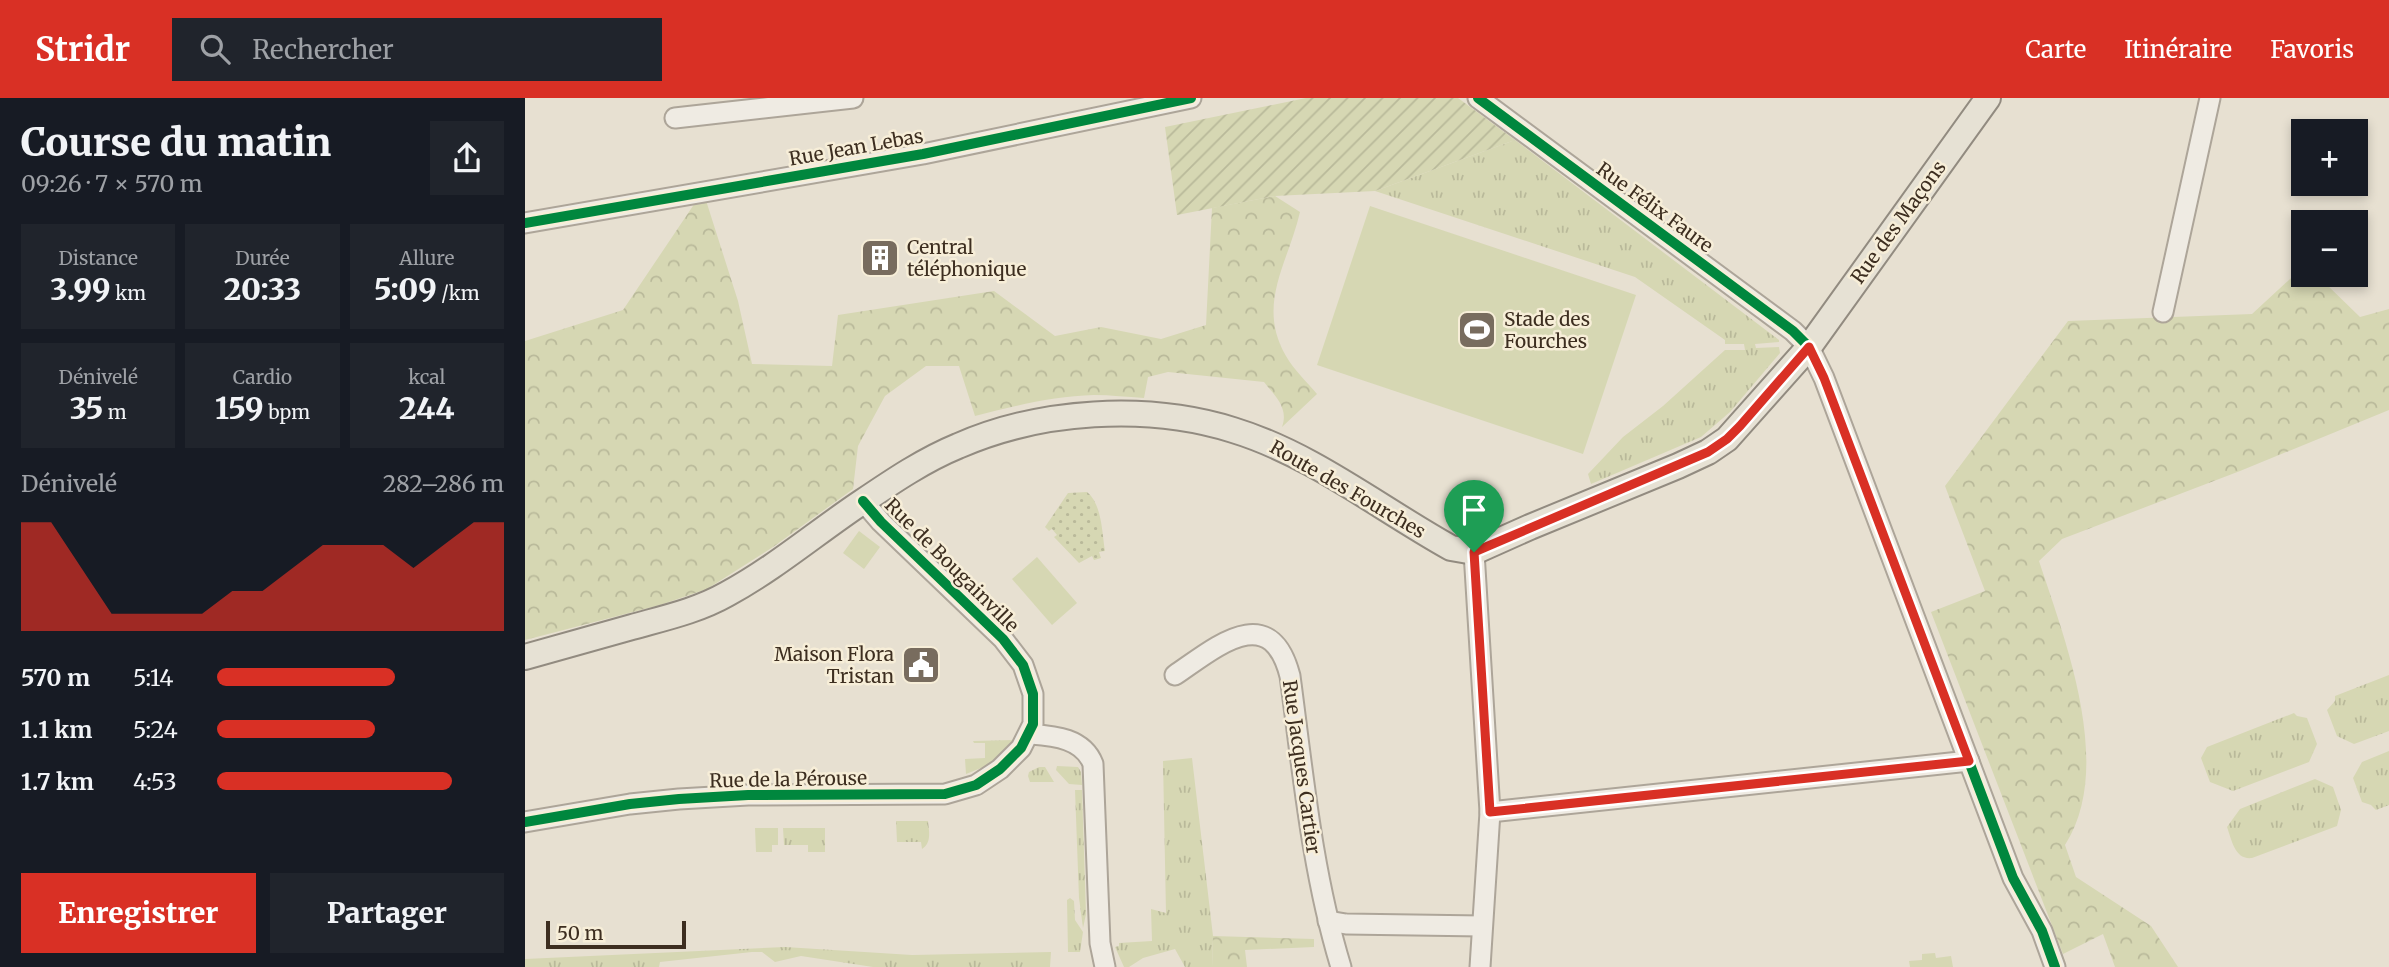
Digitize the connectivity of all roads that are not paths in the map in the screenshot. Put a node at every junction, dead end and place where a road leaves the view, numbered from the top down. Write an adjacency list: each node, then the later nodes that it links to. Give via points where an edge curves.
1 (853, 98): 6 (street)
2 (1191, 98): 7 (street, Rue Jean Lebas, via 923,154)
3 (1478, 98): 9 (street, Rue Félix Faure, via 1785,324)
4 (1988, 98): 9 (main road, Rue des Maçons)
5 (2210, 98): 8 (street)
6 (675, 118)
7 (525, 223)
8 (2163, 312)
9 (1809, 347): 11 (main road, Rue des Maçons, via 1740,426 1708,452); 15 (street)
10 (863, 501): 11 (main road, Route des Fourches, via 940,454 996,433 1086,414 1158,416 1231,429 1269,443 1451,548); 12 (main road, Route des Fourches, via 751,580 701,607); 14 (street, Rue de Bougainville, via 1018,657 1033,694)
11 (1474, 552): 16 (street)
12 (525, 657)
13 (1175, 675): 18 (street, Rue Jacques Cartier, via 1243,634 1268,639 1282,654 1290,676)
14 (1030, 734): 17 (street, Rue de la Pérouse, via 1017,754 989,778 945,794 679,799); 20 (street, via 1077,744 1088,752 1093,764 1100,943)
15 (1969, 761): 16 (street); 23 (street, via 2013,878 2042,931)
16 (1490, 812): 19 (street)
17 (525, 822)
18 (1328, 921): 19 (street); 21 (street, Rue Jacques Cartier)
19 (1482, 926): 22 (street)
20 (1105, 967)
21 (1341, 967)
22 (1480, 967)
23 (2055, 967)

